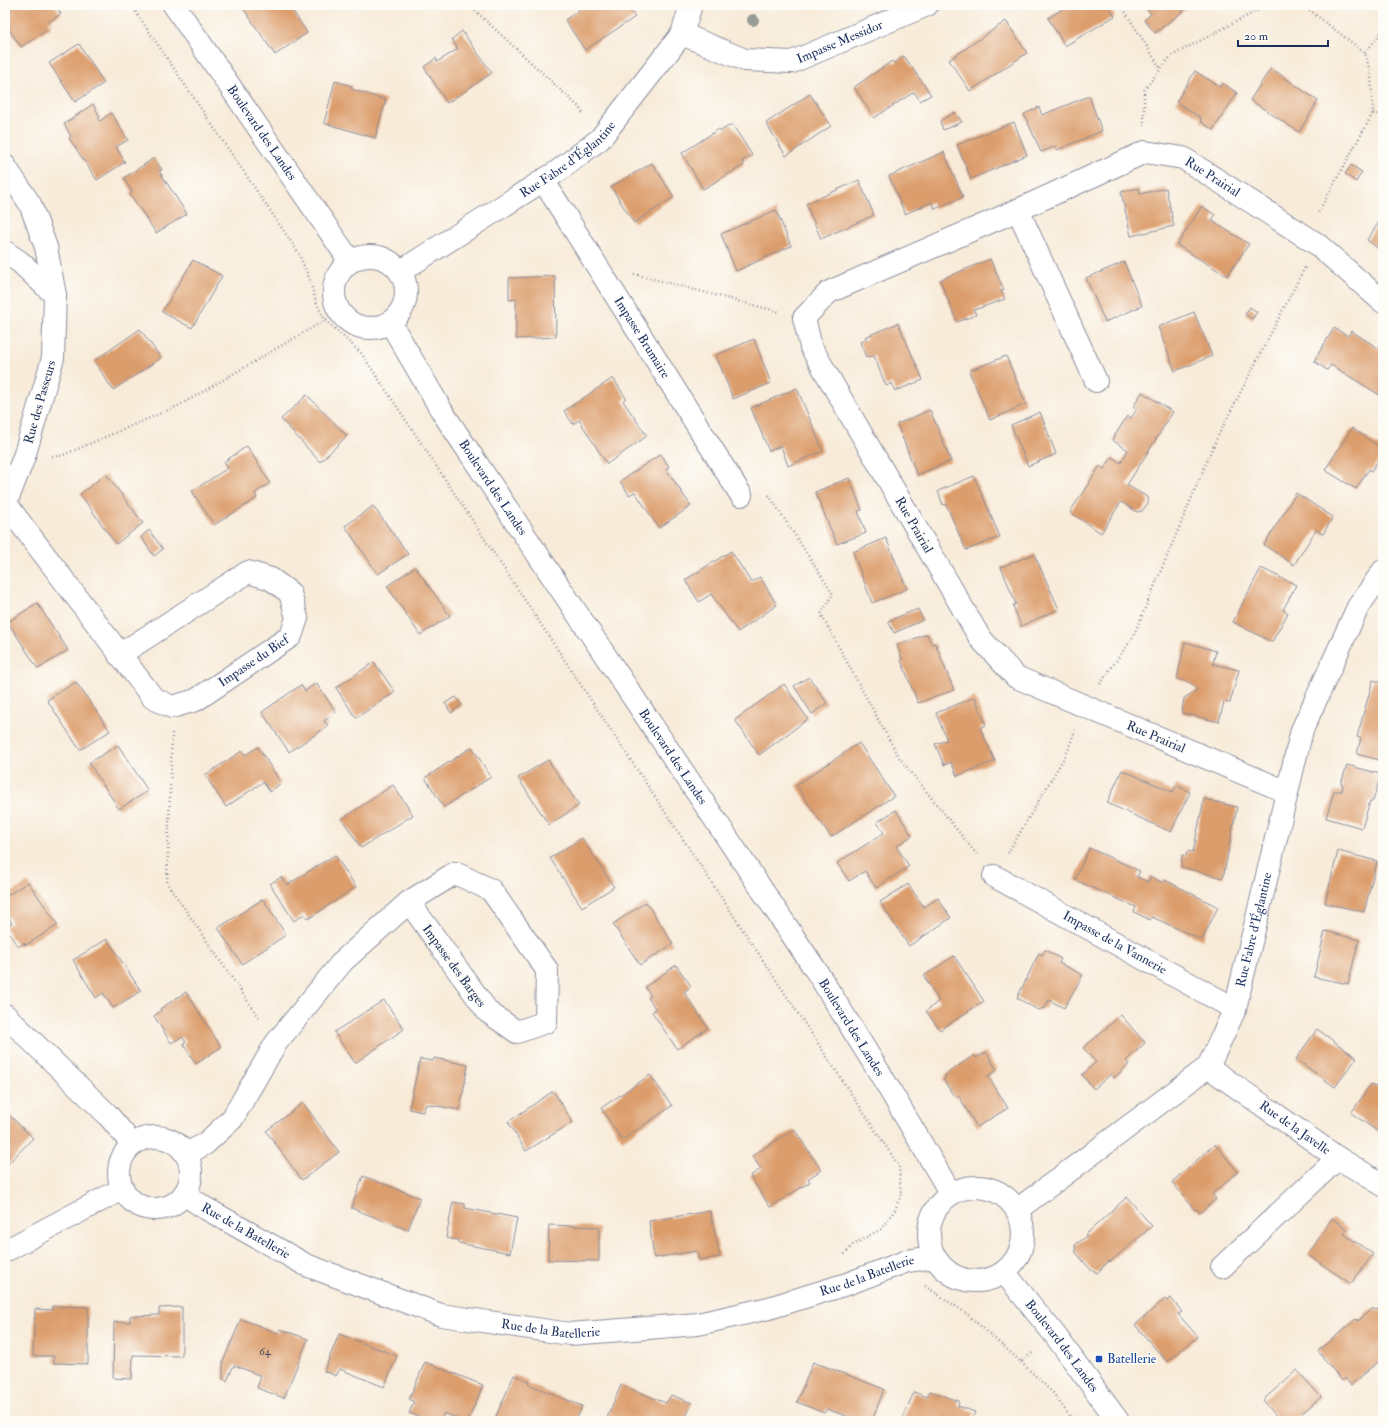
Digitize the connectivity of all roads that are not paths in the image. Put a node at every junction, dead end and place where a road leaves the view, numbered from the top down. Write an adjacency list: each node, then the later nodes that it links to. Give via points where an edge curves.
1 (174, 5): 9 (street, Boulevard des Landes)
2 (692, 5): 4 (street, Rue Fabre d'Églantine)
3 (926, 5): 4 (street, Impasse Messidor, via 792,62 745,60)
4 (682, 34): 6 (street, Rue Fabre d'Églantine, via 600,139)
5 (5, 166): 11 (street, Rue des Passeurs, via 30,204 46,247)
6 (543, 180): 10 (street, Rue Fabre d'Églantine); 15 (street, Impasse Brumaire)
7 (1018, 210): 12 (street, Rue Prairial, via 1145,152 1183,158 1316,244); 14 (street); 19 (street, Rue Prairial, via 829,292 804,318 811,347 980,638 1016,677)
8 (5, 252): 11 (street, via 20,262)
9 (350, 261): 10 (street, via 372,255 383,257); 13 (street, via 341,269 334,284 332,316 368,328 380,327)
10 (400, 271): 13 (street, via 405,282 404,304)
11 (55, 295): 16 (street, Rue des Passeurs, via 53,358 24,457)
12 (1383, 302)
13 (390, 322): 31 (street, Boulevard des Landes, via 443,413 815,969)
14 (1096, 380)
15 (741, 496)
16 (5, 505): 18 (street)
17 (1383, 572): 19 (street, Rue Fabre d'Églantine, via 1358,607 1302,730)
18 (119, 655): 18 (street, Impasse du Bief, via 153,698 172,707 196,700 291,636 297,618 290,593 271,578 248,572)
19 (1287, 792): 22 (street, Rue Fabre d'Églantine)
20 (994, 876): 22 (street, Impasse de la Vannerie)
21 (409, 902): 21 (street, Impasse des Barges, via 455,874 491,890 547,970 546,1022 517,1032 488,1012); 26 (street, Impasse des Barges, via 343,961 276,1043 232,1119 205,1144)
22 (1235, 1009): 24 (street, Rue Fabre d'Églantine)
23 (5, 1015): 25 (street, via 108,1114)
24 (1208, 1067): 27 (street, Rue de la Javelle); 32 (street, Rue Fabre d'Églantine)
25 (132, 1144): 26 (street, via 143,1138 167,1138); 29 (street, via 124,1153 119,1165 118,1177)
26 (186, 1154): 30 (street, via 191,1174)
27 (1338, 1158): 28 (street, Rue de la Javelle); 35 (street)
28 (1383, 1185)
29 (122, 1189): 30 (street, via 140,1206 152,1209 164,1208); 33 (street)
30 (184, 1194): 34 (street, Rue de la Batellerie, via 306,1265 441,1315 570,1334 698,1324 769,1308 847,1284 907,1261)
31 (951, 1194): 32 (street, via 965,1188 980,1187 1007,1198); 34 (street, via 940,1204 929,1230 930,1244)
32 (1017, 1210): 36 (street, via 1024,1236 1014,1262)
33 (5, 1250)
34 (935, 1257): 36 (street, via 946,1270 959,1278 974,1281 990,1279)
35 (1222, 1267)
36 (1004, 1272): 37 (street, Boulevard des Landes, via 1055,1335)
37 (1118, 1421)

